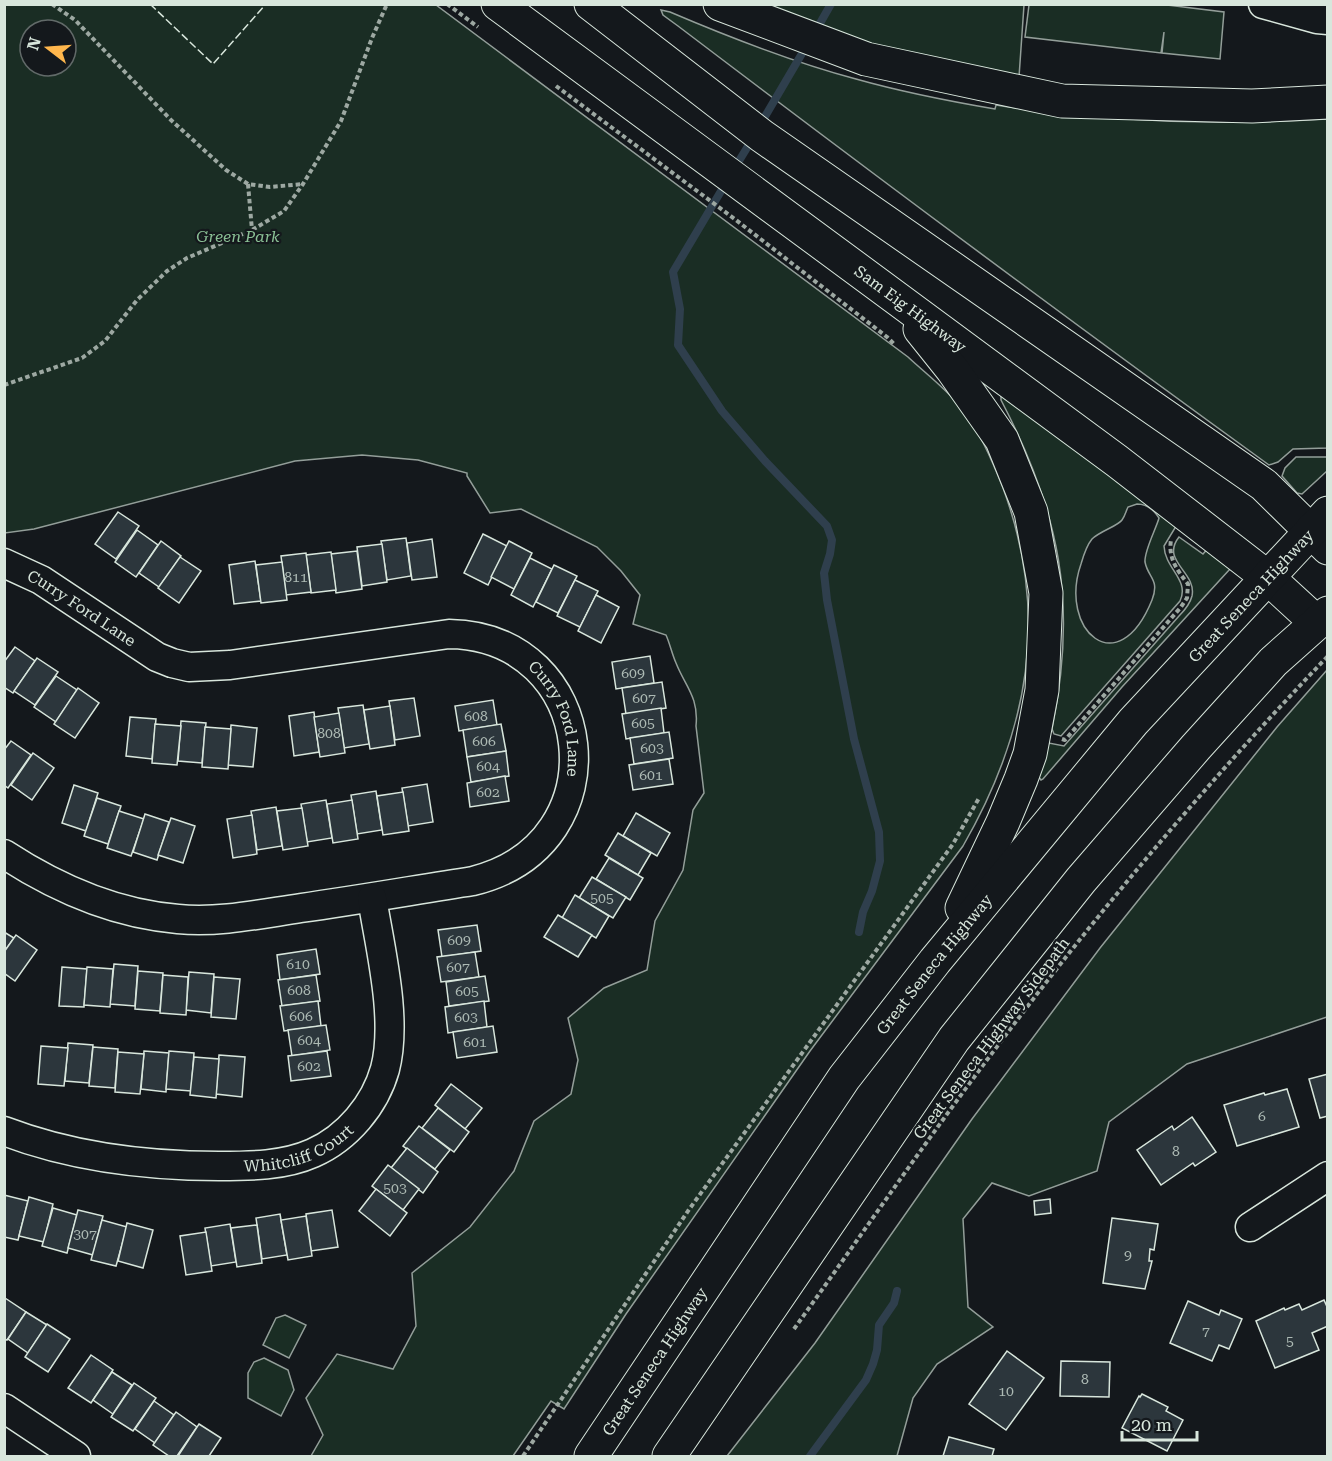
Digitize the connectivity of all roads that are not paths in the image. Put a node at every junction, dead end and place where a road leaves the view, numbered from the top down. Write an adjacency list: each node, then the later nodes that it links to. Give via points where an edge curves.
1 (591, 4): 8 (main road, via 757,132 1264,485)
2 (720, 4): 6 (main road, via 866,59 1062,101 1252,106)
3 (1263, 4): 5 (street)
4 (491, 18): 7 (main road, Sam Eig Highway, via 711,162)
5 (1328, 20)
6 (1328, 102)
7 (892, 294): 10 (main road, Sam Eig Highway); 14 (main road, via 1002,440 1031,512 1046,593 1042,690 1030,754 1003,822)
8 (1322, 531): 10 (main road, Great Seneca Highway)
9 (4, 564): 13 (street, Curry Ford Lane, via 41,580 157,657 189,667 230,665 449,634 488,639 534,665 561,704 574,749 568,798 549,835 535,851 494,875)
10 (1267, 577): 11 (main road, Sam Eig Highway); 14 (main road, Great Seneca Highway, via 1133,722)
11 (1322, 617): 21 (main road, via 1273,662 1196,747 1081,880 954,1039)
12 (4, 854): 13 (street, Curry Ford Lane, via 58,885 109,906 179,919 229,919)
13 (372, 898): 15 (street, Whitcliff Court, via 390,1033 385,1069 372,1099 355,1123 333,1142 312,1154 258,1166 184,1166 90,1155)
14 (935, 961): 20 (main road, Great Seneca Highway, via 844,1078)
15 (4, 1131)
16 (1328, 1176): 17 (street)
17 (1250, 1227)
18 (4, 1408): 19 (street)
19 (76, 1456)
20 (591, 1456)
21 (669, 1456)

